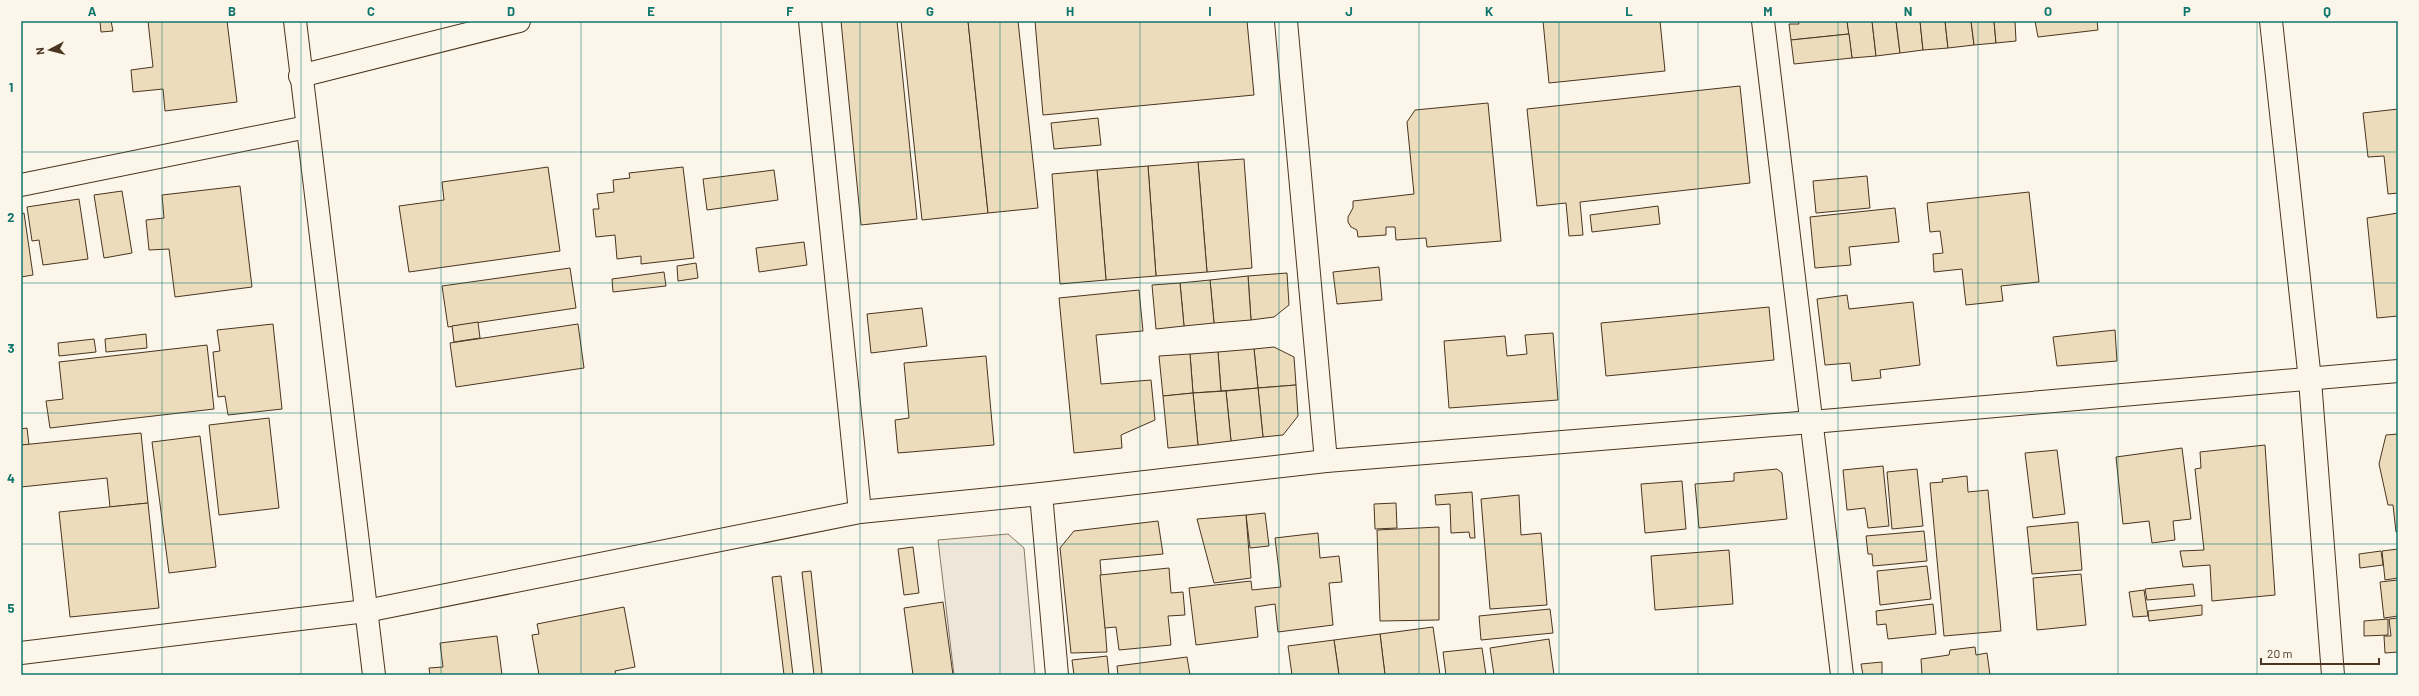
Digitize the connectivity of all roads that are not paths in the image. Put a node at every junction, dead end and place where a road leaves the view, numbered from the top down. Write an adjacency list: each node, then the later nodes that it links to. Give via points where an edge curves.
1 (294, 21): 7 (street)
2 (519, 21): 7 (street)
3 (810, 21): 15 (street)
4 (1286, 21): 13 (street)
5 (1763, 21): 12 (street)
6 (2271, 21): 11 (street)
7 (300, 76): 8 (street)
8 (306, 127): 9 (street); 16 (street)
9 (21, 185)
10 (2398, 371): 11 (street)
11 (2310, 380): 12 (street); 21 (street)
12 (1812, 422): 13 (street); 20 (street)
13 (1326, 461): 14 (street)
14 (1041, 494): 15 (street); 19 (street)
15 (860, 512): 16 (street)
16 (366, 611): 17 (street); 18 (street)
17 (21, 653)
18 (374, 675)
19 (1057, 675)
20 (1842, 675)
21 (2333, 675)

